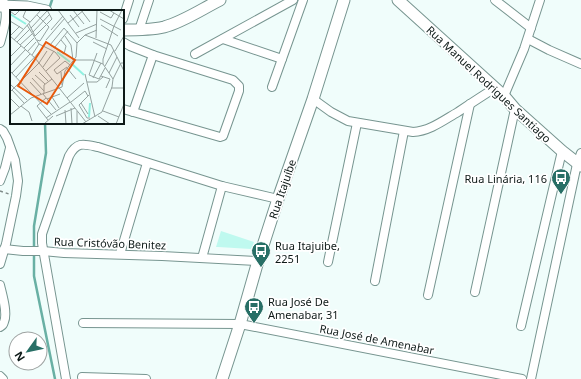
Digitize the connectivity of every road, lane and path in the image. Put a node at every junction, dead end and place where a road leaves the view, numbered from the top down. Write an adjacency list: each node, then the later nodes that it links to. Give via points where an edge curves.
1 (129, 0): 12 (street)
2 (149, 0): 15 (street)
3 (220, 0): 15 (main road, via 183,20 164,27)
4 (293, 0): 16 (street)
5 (303, 0): 22 (street)
6 (344, 0): 27 (main road, Rua Itajuíbe)
7 (398, 0): 25 (main road, Rua Manuel Rodrigues Santiago)
8 (495, 0): 13 (street)
9 (540, 0): 13 (street)
10 (3, 4): 11 (main road); 18 (street, via 6,17)
11 (41, 10)
12 (124, 16)
13 (531, 28): 17 (street)
14 (124, 30): 15 (main road)
15 (139, 30)
16 (223, 39): 20 (street); 22 (street)
17 (528, 39): 23 (street); 26 (street)
18 (0, 43)
19 (124, 43): 21 (street)
20 (195, 54)
21 (153, 55): 31 (street); 31 (street, via 233,80 239,86 223,136)
22 (282, 59): 24 (street)
23 (581, 64)
24 (272, 87)
25 (494, 88): 26 (main road, Rua Manuel Rodrigues Santiago); 28 (street)
26 (504, 96): 30 (main road, Rua Manuel Rodrigues Santiago)
27 (313, 99): 32 (street, via 338,116); 41 (main road, Rua Itajuíbe)
28 (470, 104): 34 (street, via 430,128 420,132); 52 (street)
29 (124, 108): 31 (street)
30 (515, 110): 36 (main road, Rua Manuel Rodrigues Santiago); 51 (street)
31 (133, 112)
32 (357, 123): 34 (street); 47 (street)
33 (0, 129): 35 (street, via 7,138)
34 (404, 131): 49 (street)
35 (10, 148): 39 (street); 42 (street, via 15,160 18,181)
36 (562, 151): 37 (main road, Rua Manuel Rodrigues Santiago); 55 (street)
37 (580, 161): 64 (street)
38 (147, 163): 40 (street, Rua Cristóvão Benitez); 43 (street, Rua Cristóvão Benitez, via 98,147 85,144 76,146 69,156 42,234); 44 (street)
39 (0, 181)
40 (222, 186): 41 (street, Rua Cristóvão Benitez); 45 (street)
41 (278, 199): 46 (main road, Rua Itajuíbe)
42 (4, 249): 43 (street); 48 (street)
43 (40, 251): 44 (street, Rua Cristóvão Benitez); 60 (street)
44 (120, 254): 45 (street, Rua Cristóvão Benitez)
45 (202, 258): 46 (street, Rua Cristóvão Benitez)
46 (258, 261): 54 (main road, Rua Itajuíbe)
47 (328, 262)
48 (0, 264)
49 (375, 281)
50 (0, 285): 56 (street, via 5,315 5,321)
51 (475, 292)
52 (428, 295)
53 (83, 323): 54 (street, Rua José de Amenabar)
54 (240, 324): 62 (main road, Rua Itajuíbe); 63 (street, Rua José de Amenabar)
55 (521, 326)
56 (0, 327)
57 (0, 376): 59 (street)
58 (82, 377): 61 (street)
59 (3, 379)
60 (66, 379)
61 (146, 379)
62 (222, 379)
63 (522, 379)
64 (531, 379)

